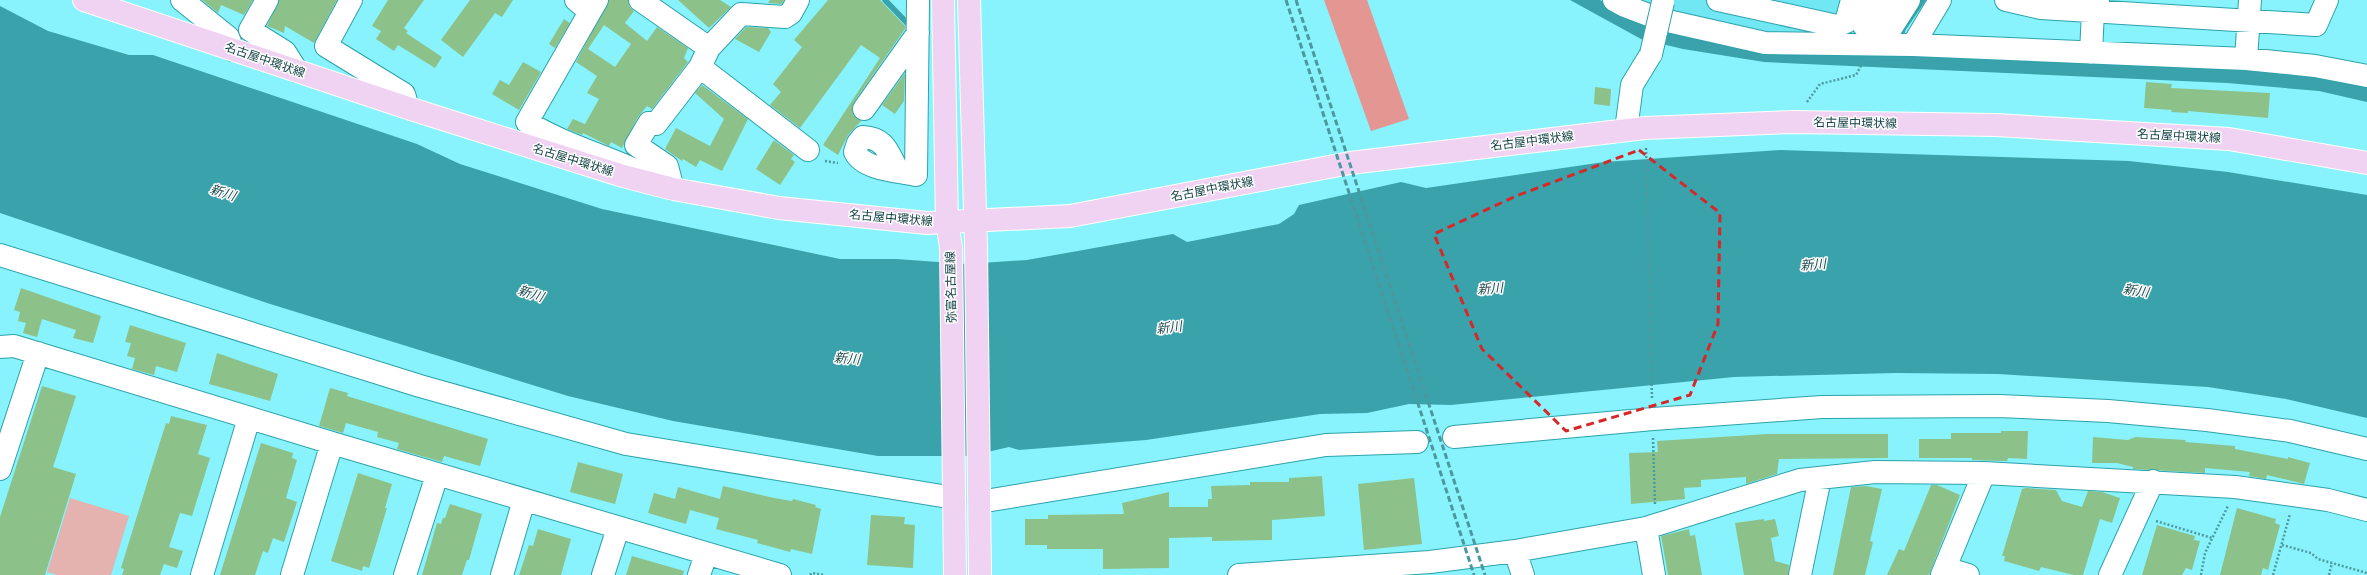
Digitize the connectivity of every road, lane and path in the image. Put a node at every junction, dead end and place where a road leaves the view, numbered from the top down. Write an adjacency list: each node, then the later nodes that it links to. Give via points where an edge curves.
1 (84, 0): 22 (main road, 名古屋中環状線)
2 (182, 0): 28 (street, via 228,37)
3 (267, 0): 33 (street, via 250,30 285,52)
4 (352, 0): 35 (street, via 326,46 404,94)
5 (640, 0): 30 (street)
6 (798, 0): 30 (street, via 791,13 785,17 741,14)
7 (918, 0): 25 (street)
8 (943, 0): 44 (main road, 弥富名古屋線)
9 (969, 0): 43 (main road, 弥富名古屋線)
10 (1614, 0): 26 (street, via 1659,19 1765,43)
11 (1718, 0): 12 (street, via 1837,26 1846,22)
12 (1852, 0)
13 (1868, 0): 14 (street, via 1864,26 1872,29)
14 (1891, 0)
15 (1910, 0): 26 (street)
16 (1940, 0): 27 (street)
17 (2006, 0): 21 (street)
18 (2326, 0): 24 (street, via 2316,25)
19 (1663, 1): 38 (street, bridge, via 1650,54 1632,85)
20 (588, 4): 42 (street, via 527,122 551,137 631,166)
21 (2043, 4): 23 (street)
22 (113, 5): 28 (main road, 名古屋中環状線)
23 (2095, 6): 24 (street); 29 (street)
24 (2249, 10): 31 (street)
25 (918, 32): 36 (street); 41 (street, via 916,175)
26 (1881, 44): 27 (street)
27 (1913, 45): 29 (street)
28 (233, 50): 33 (main road, 名古屋中環状線)
29 (2091, 52): 31 (street)
30 (704, 57): 39 (street); 42 (street, via 656,124 649,123 636,145 667,166)
31 (2246, 59): 34 (street, via 2315,66)
32 (1860, 68): 37 (path, via 1856,75 1820,84)
33 (297, 71): 35 (main road, 名古屋中環状線)
34 (2367, 76)
35 (408, 108): 42 (main road, 名古屋中環状線, via 623,176)
36 (864, 109)
37 (1793, 122): 38 (main road, 名古屋中環状線); 40 (main road, 名古屋中環状線, via 1996,125 2229,139)
38 (1635, 129): 43 (main road, 名古屋中環状線, via 1350,163 1070,216); 49 (path)
39 (808, 150)
40 (2367, 163)
41 (898, 171)
42 (673, 189): 44 (main road, 名古屋中環状線, via 779,208 927,223)
43 (973, 220): 44 (main road, 名古屋中環状線); 63 (main road, 弥富名古屋線, via 976,247)
44 (947, 222): 61 (main road, 弥富名古屋線, via 951,247)
45 (0, 255): 61 (street, via 420,386 626,444)
46 (0, 347): 47 (street, via 14,346)
47 (38, 353): 48 (street); 54 (street)
48 (249, 418): 52 (street); 77 (street)
49 (1653, 418): 50 (street); 53 (street, via 1822,407 2007,406 2108,411 2207,420 2290,431); 66 (path)
50 (1454, 437)
51 (1417, 442): 63 (street, via 1326,445)
52 (332, 444): 56 (street); 78 (street)
53 (2367, 449)
54 (0, 469)
55 (1984, 473): 57 (street, via 1875,472); 58 (street); 74 (street)
56 (437, 475): 62 (street); 79 (street)
57 (1820, 478): 66 (street, via 1800,480); 91 (street)
58 (2153, 482): 59 (street); 93 (street)
59 (2235, 487): 60 (street); 68 (path)
60 (2296, 496): 64 (street, via 2328,500); 69 (path)
61 (954, 498): 86 (main road, 弥富名古屋線)
62 (524, 500): 67 (street); 80 (street)
63 (979, 502): 87 (main road, 弥富名古屋線)
64 (2367, 510)
65 (2148, 518): 68 (path)
66 (1651, 527): 70 (street); 90 (street)
67 (618, 528): 71 (street); 81 (street)
68 (2212, 538): 94 (path, via 2205,553)
69 (2282, 545): 72 (path, via 2311,553 2318,559); 95 (path)
70 (1515, 551): 73 (street); 89 (street)
71 (706, 554): 82 (street); 83 (street)
72 (2332, 563): 75 (path); 96 (path)
73 (1433, 568): 76 (street)
74 (1944, 572): 92 (street)
75 (2367, 573)
76 (1268, 574): 88 (street)
77 (202, 575)
78 (292, 575)
79 (405, 575)
80 (502, 575)
81 (603, 575)
82 (699, 575)
83 (780, 575)
84 (810, 575): 85 (path)
85 (824, 575)
86 (955, 575)
87 (980, 575)
88 (1239, 575)
89 (1523, 575)
90 (1654, 575)
91 (1800, 575)
92 (1968, 575)
93 (2110, 575)
94 (2200, 575)
95 (2273, 575)
96 (2329, 575)

